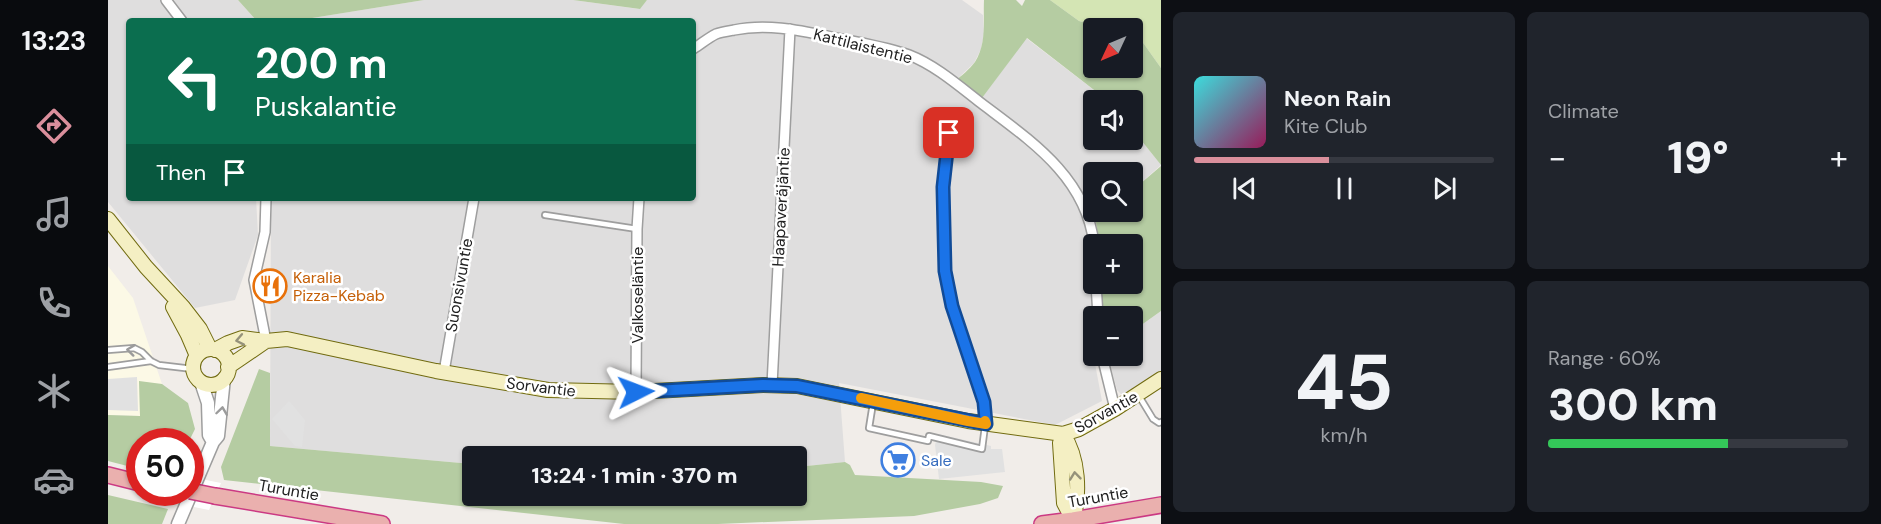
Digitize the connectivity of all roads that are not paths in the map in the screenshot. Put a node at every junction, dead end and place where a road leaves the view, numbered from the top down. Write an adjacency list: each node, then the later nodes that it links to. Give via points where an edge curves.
1 (166, 0): 2 (street)
2 (180, 18)
3 (790, 29): 4 (street, Kattilaistentie, via 743,28 717,34); 12 (street, Kattilaistentie, via 910,55 954,82 1032,141 1065,176 1088,214); 25 (street, Haapaveräjäntie)
4 (696, 47)
5 (949, 133): 31 (street, via 943,187 945,271 952,306 984,402)
6 (266, 201): 14 (street, via 266,232 254,280)
7 (473, 201): 21 (street, Suonsivuntie)
8 (639, 201): 11 (street, Valkoseläntie)
9 (545, 215): 11 (lane)
10 (108, 219): 13 (main road)
11 (637, 229): 26 (street, Valkoseläntie)
12 (1092, 234)
13 (150, 272): 16 (main road, via 200,329); 18 (main road, via 181,319)
14 (266, 340): 16 (main road, Sorvantie, one-way to 16, via 242,338); 21 (main road, Sorvantie, via 287,339); 22 (main road)
15 (108, 350): 17 (lane, one-way to 15, via 134,348)
16 (212, 350): 18 (main road, via 200,352); 22 (main road, via 225,356)
17 (151, 361): 18 (lane, via 170,368); 20 (lane)
18 (195, 362): 24 (main road, via 196,376)
19 (1104, 366): 29 (street)
20 (108, 367)
21 (444, 372): 26 (main road, Sorvantie, via 548,390)
22 (226, 373): 24 (main road, via 216,384); 33 (street, one-way to 22, via 218,436)
23 (1161, 379): 27 (main road, Sorvantie)
24 (201, 382): 33 (street)
25 (772, 385): 26 (main road, Sorvantie); 28 (main road, Sorvantie)
26 (636, 392)
27 (1138, 395): 29 (main road, Sorvantie); 30 (lane, via 1153,419)
28 (873, 401): 31 (main road, Sorvantie); 31 (lane, via 869,428 928,441 929,436 982,448)
29 (1115, 409): 32 (main road, Sorvantie)
30 (1161, 422)
31 (986, 424): 32 (main road, Sorvantie)
32 (1063, 434): 38 (main road, via 1060,443 1064,503)
33 (213, 442): 39 (street)
34 (108, 475): 35 (highway)
35 (126, 480)
36 (204, 494): 40 (highway, Turuntie, bridge)
37 (1161, 505): 38 (highway, Turuntie)
38 (1074, 520): 41 (highway, Turuntie)
39 (178, 524)
40 (382, 524)
41 (1042, 524)

